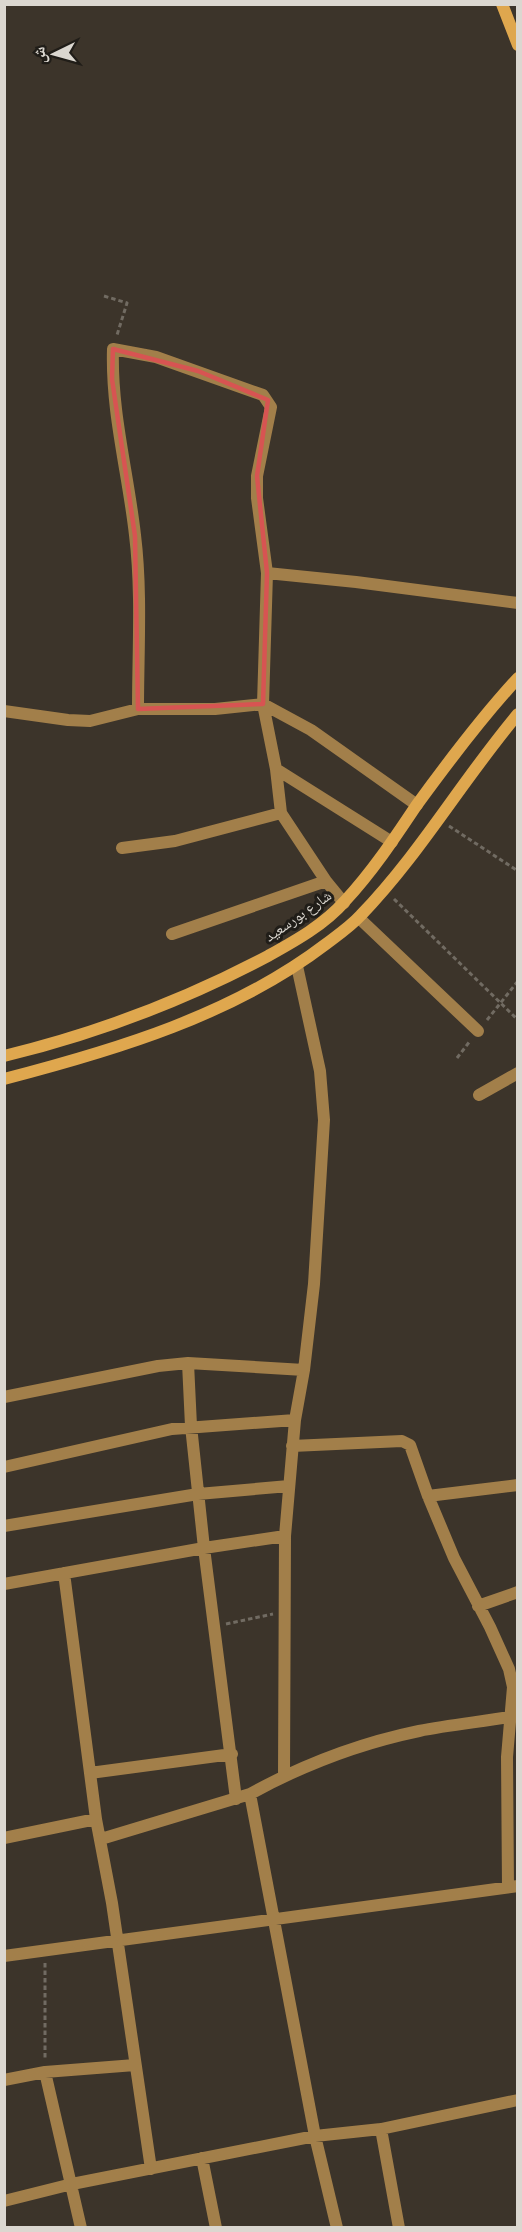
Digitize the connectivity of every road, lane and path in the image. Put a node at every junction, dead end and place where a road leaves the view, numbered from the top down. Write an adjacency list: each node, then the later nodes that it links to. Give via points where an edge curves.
1 (502, 4): 2 (street)
2 (518, 45)
3 (104, 296): 4 (path, via 127,303)
4 (113, 349): 5 (street, via 198,370 268,400 257,476); 9 (street, via 114,400 135,536)
5 (267, 573): 6 (street); 8 (street)
6 (518, 603)
7 (518, 678): 13 (street, شارع بورسعيد, via 471,732)
8 (264, 704): 9 (street, via 216,709); 12 (street); 13 (street, via 311,729)
9 (138, 709): 10 (street, via 90,721)
10 (4, 711)
11 (518, 714): 15 (street)
12 (276, 769): 14 (street); 16 (street)
13 (417, 805): 16 (street, شارع بورسعيد)
14 (281, 813): 17 (street, via 175,841); 19 (street)
15 (438, 818): 18 (path); 20 (street)
16 (392, 842): 21 (street, شارع بورسعيد)
17 (122, 848)
18 (518, 872)
19 (326, 881): 21 (street); 23 (street)
20 (384, 889): 22 (street); 28 (path)
21 (344, 903): 25 (street, شارع بورسعيد, via 291,943)
22 (359, 918): 24 (street); 30 (street)
23 (172, 933)
24 (297, 966): 27 (street); 37 (street, via 320,1071 324,1120 314,1284)
25 (232, 975): 27 (street); 31 (street, شارع بورسعيد, via 106,1026)
26 (518, 981): 28 (path)
27 (242, 996): 34 (street, via 114,1048)
28 (500, 1003): 29 (path); 30 (path)
29 (518, 1020)
30 (478, 1031): 32 (path)
31 (4, 1056)
32 (457, 1058)
33 (518, 1074): 35 (street)
34 (4, 1079)
35 (479, 1095)
36 (188, 1363): 37 (street); 38 (street); 40 (street)
37 (304, 1370): 39 (street)
38 (4, 1397)
39 (295, 1420): 40 (street); 41 (street)
40 (191, 1426): 42 (street); 45 (street)
41 (292, 1446): 44 (street); 46 (street, via 405,1441 410,1444)
42 (4, 1467)
43 (518, 1485): 46 (street)
44 (289, 1486): 45 (street); 48 (street)
45 (198, 1494): 47 (street); 49 (street)
46 (428, 1496): 53 (street)
47 (4, 1526)
48 (285, 1536): 49 (street); 54 (street)
49 (204, 1548): 50 (street); 55 (street)
50 (64, 1574): 51 (street); 58 (street)
51 (4, 1584)
52 (518, 1592): 53 (street)
53 (478, 1606): 56 (street, via 509,1669 513,1687)
54 (285, 1612): 55 (path); 59 (street)
55 (213, 1626): 57 (street)
56 (510, 1717): 59 (street, via 395,1737); 65 (street, via 507,1757)
57 (231, 1754): 58 (street); 61 (street)
58 (90, 1773): 62 (street)
59 (284, 1775): 60 (street)
60 (250, 1794): 61 (street); 66 (street)
61 (236, 1799): 64 (street)
62 (96, 1819): 63 (street); 64 (street)
63 (4, 1838)
64 (101, 1839): 67 (street)
65 (513, 1887): 66 (street)
66 (273, 1920): 67 (street); 75 (street)
67 (117, 1941): 68 (street); 70 (street)
68 (45, 1950): 69 (street); 71 (path)
69 (4, 1956)
70 (135, 2065): 71 (street); 77 (street)
71 (45, 2072): 72 (street); 78 (street)
72 (4, 2080)
73 (518, 2100): 74 (street)
74 (381, 2129): 75 (street); 83 (street)
75 (315, 2136): 76 (street); 82 (street)
76 (202, 2158): 77 (street); 81 (street)
77 (151, 2169): 78 (street)
78 (72, 2184): 79 (street); 80 (street)
79 (4, 2201)
80 (81, 2228)
81 (216, 2228)
82 (337, 2228)
83 (399, 2228)

